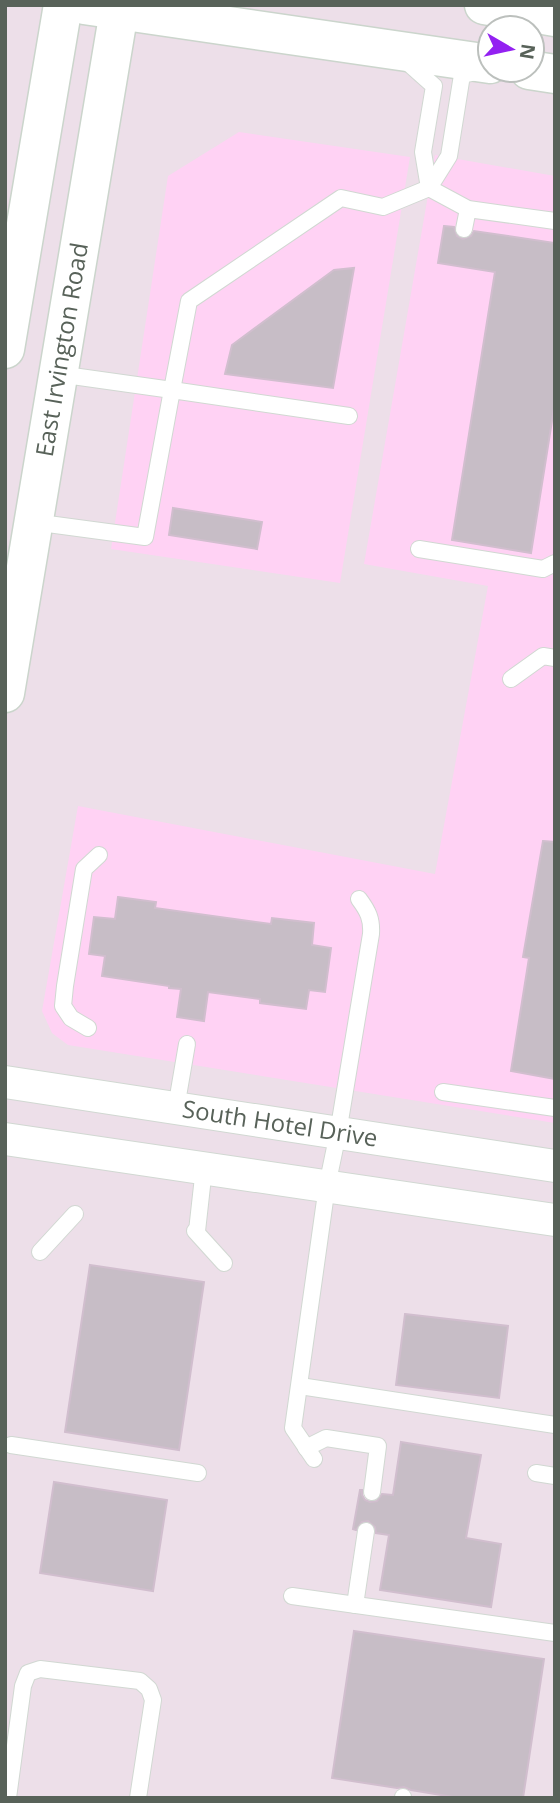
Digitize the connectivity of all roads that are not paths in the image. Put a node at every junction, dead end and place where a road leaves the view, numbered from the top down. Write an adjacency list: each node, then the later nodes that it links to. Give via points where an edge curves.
1 (62, 5): 12 (main road)
2 (484, 5): 4 (main road)
3 (108, 7): 5 (main road); 13 (main road, East Irvington Road)
4 (555, 17)
5 (396, 51): 6 (main road); 8 (lane, via 434,86 423,152)
6 (476, 64)
7 (476, 70): 8 (lane, via 462,75 449,156)
8 (429, 188): 9 (lane); 14 (lane, via 383,207 341,198 189,301)
9 (468, 209): 10 (lane); 11 (lane)
10 (555, 221)
11 (464, 229)
12 (5, 349)
13 (58, 374): 14 (lane); 16 (main road, East Irvington Road)
14 (172, 390): 15 (lane); 16 (lane, via 145,537)
15 (349, 416)
16 (33, 522): 21 (main road, East Irvington Road)
17 (419, 549): 18 (lane, via 543,569)
18 (555, 563)
19 (555, 658): 20 (lane, via 542,656)
20 (511, 679)
21 (5, 693)
22 (99, 855): 24 (lane, via 84,869 63,1006 71,1018)
23 (359, 899): 30 (lane, via 372,924)
24 (88, 1028)
25 (187, 1044): 28 (lane)
26 (5, 1082): 28 (street, South Hotel Drive)
27 (443, 1092): 29 (lane)
28 (176, 1108): 30 (street, South Hotel Drive)
29 (555, 1108)
30 (338, 1133): 32 (street, South Hotel Drive); 34 (lane)
31 (5, 1139): 33 (street)
32 (555, 1166)
33 (204, 1168): 34 (street); 40 (lane, via 195,1231)
34 (327, 1186): 36 (street); 41 (lane)
35 (555, 1202): 36 (street, via 525,1198)
36 (449, 1205): 38 (street)
37 (75, 1214): 39 (lane)
38 (555, 1220)
39 (40, 1252)
40 (224, 1263)
41 (300, 1386): 42 (lane); 47 (lane, via 293,1428 310,1454 326,1438 378,1446)
42 (555, 1425)
43 (11, 1445): 44 (lane)
44 (198, 1473)
45 (536, 1473): 46 (lane)
46 (555, 1476)
47 (372, 1492)
48 (366, 1531): 50 (lane)
49 (292, 1596): 50 (lane)
50 (355, 1605): 51 (lane)
51 (555, 1633)
52 (8, 1798): 53 (lane, via 23,1686 28,1673 40,1669 140,1681 149,1689 153,1700)
53 (138, 1798)

